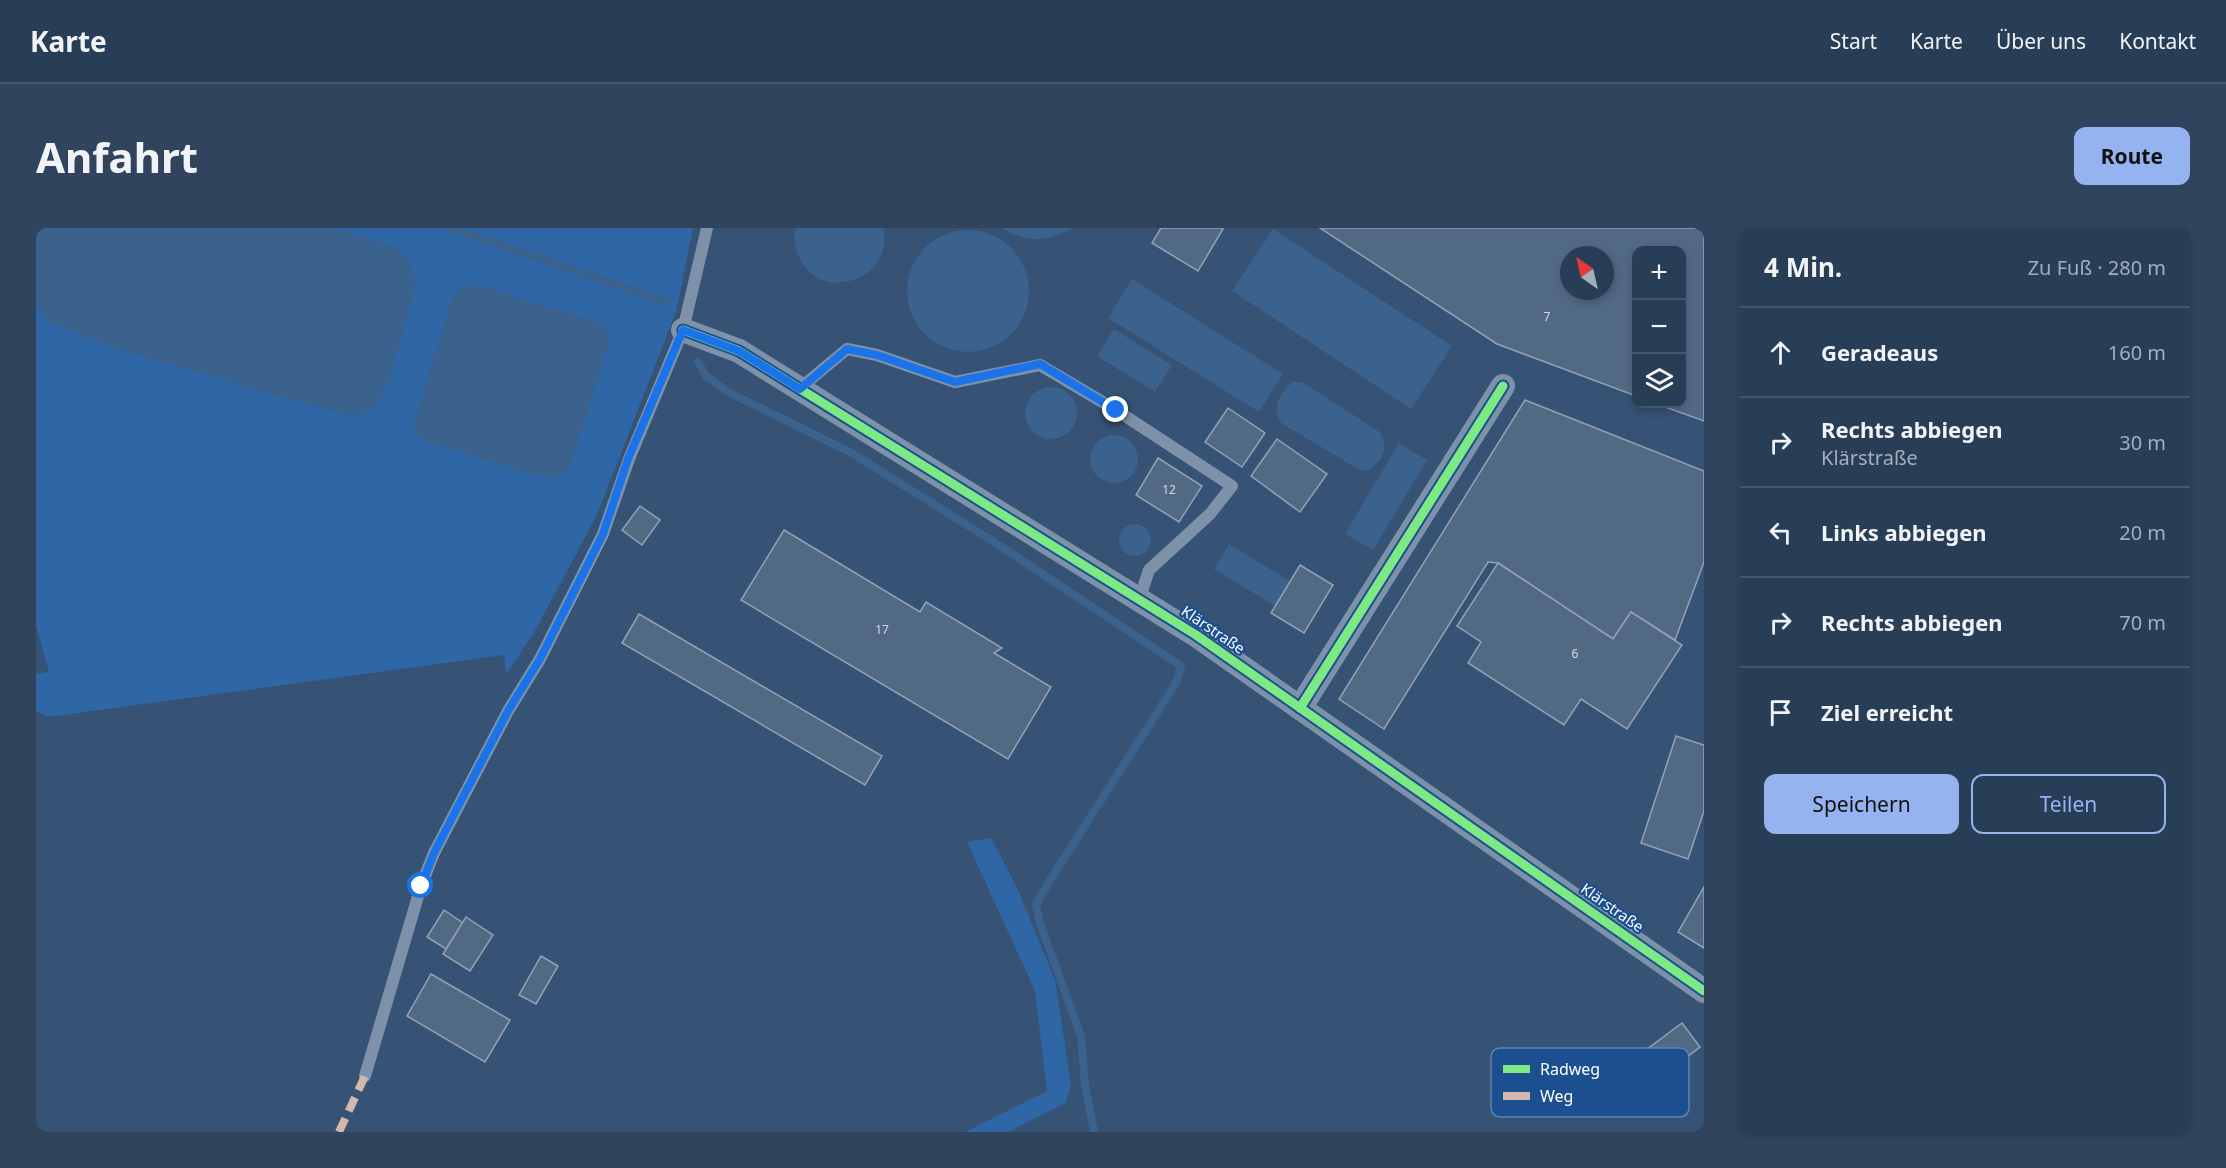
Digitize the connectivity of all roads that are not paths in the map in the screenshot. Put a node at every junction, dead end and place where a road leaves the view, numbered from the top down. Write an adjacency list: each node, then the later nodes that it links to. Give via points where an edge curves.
1 (707, 228): 2 (lane)
2 (683, 330): 4 (street, Klärstraße, via 739,351); 8 (lane, via 628,459 603,534 434,853)
3 (1503, 386): 6 (street)
4 (800, 389): 5 (street, Klärstraße); 5 (lane, via 847,349 877,355 955,382 1040,364 1116,410 1232,486 1210,514 1149,570)
5 (1139, 600): 6 (street, Klärstraße)
6 (1300, 708): 7 (street, Klärstraße)
7 (1704, 991)
8 (364, 1076)

